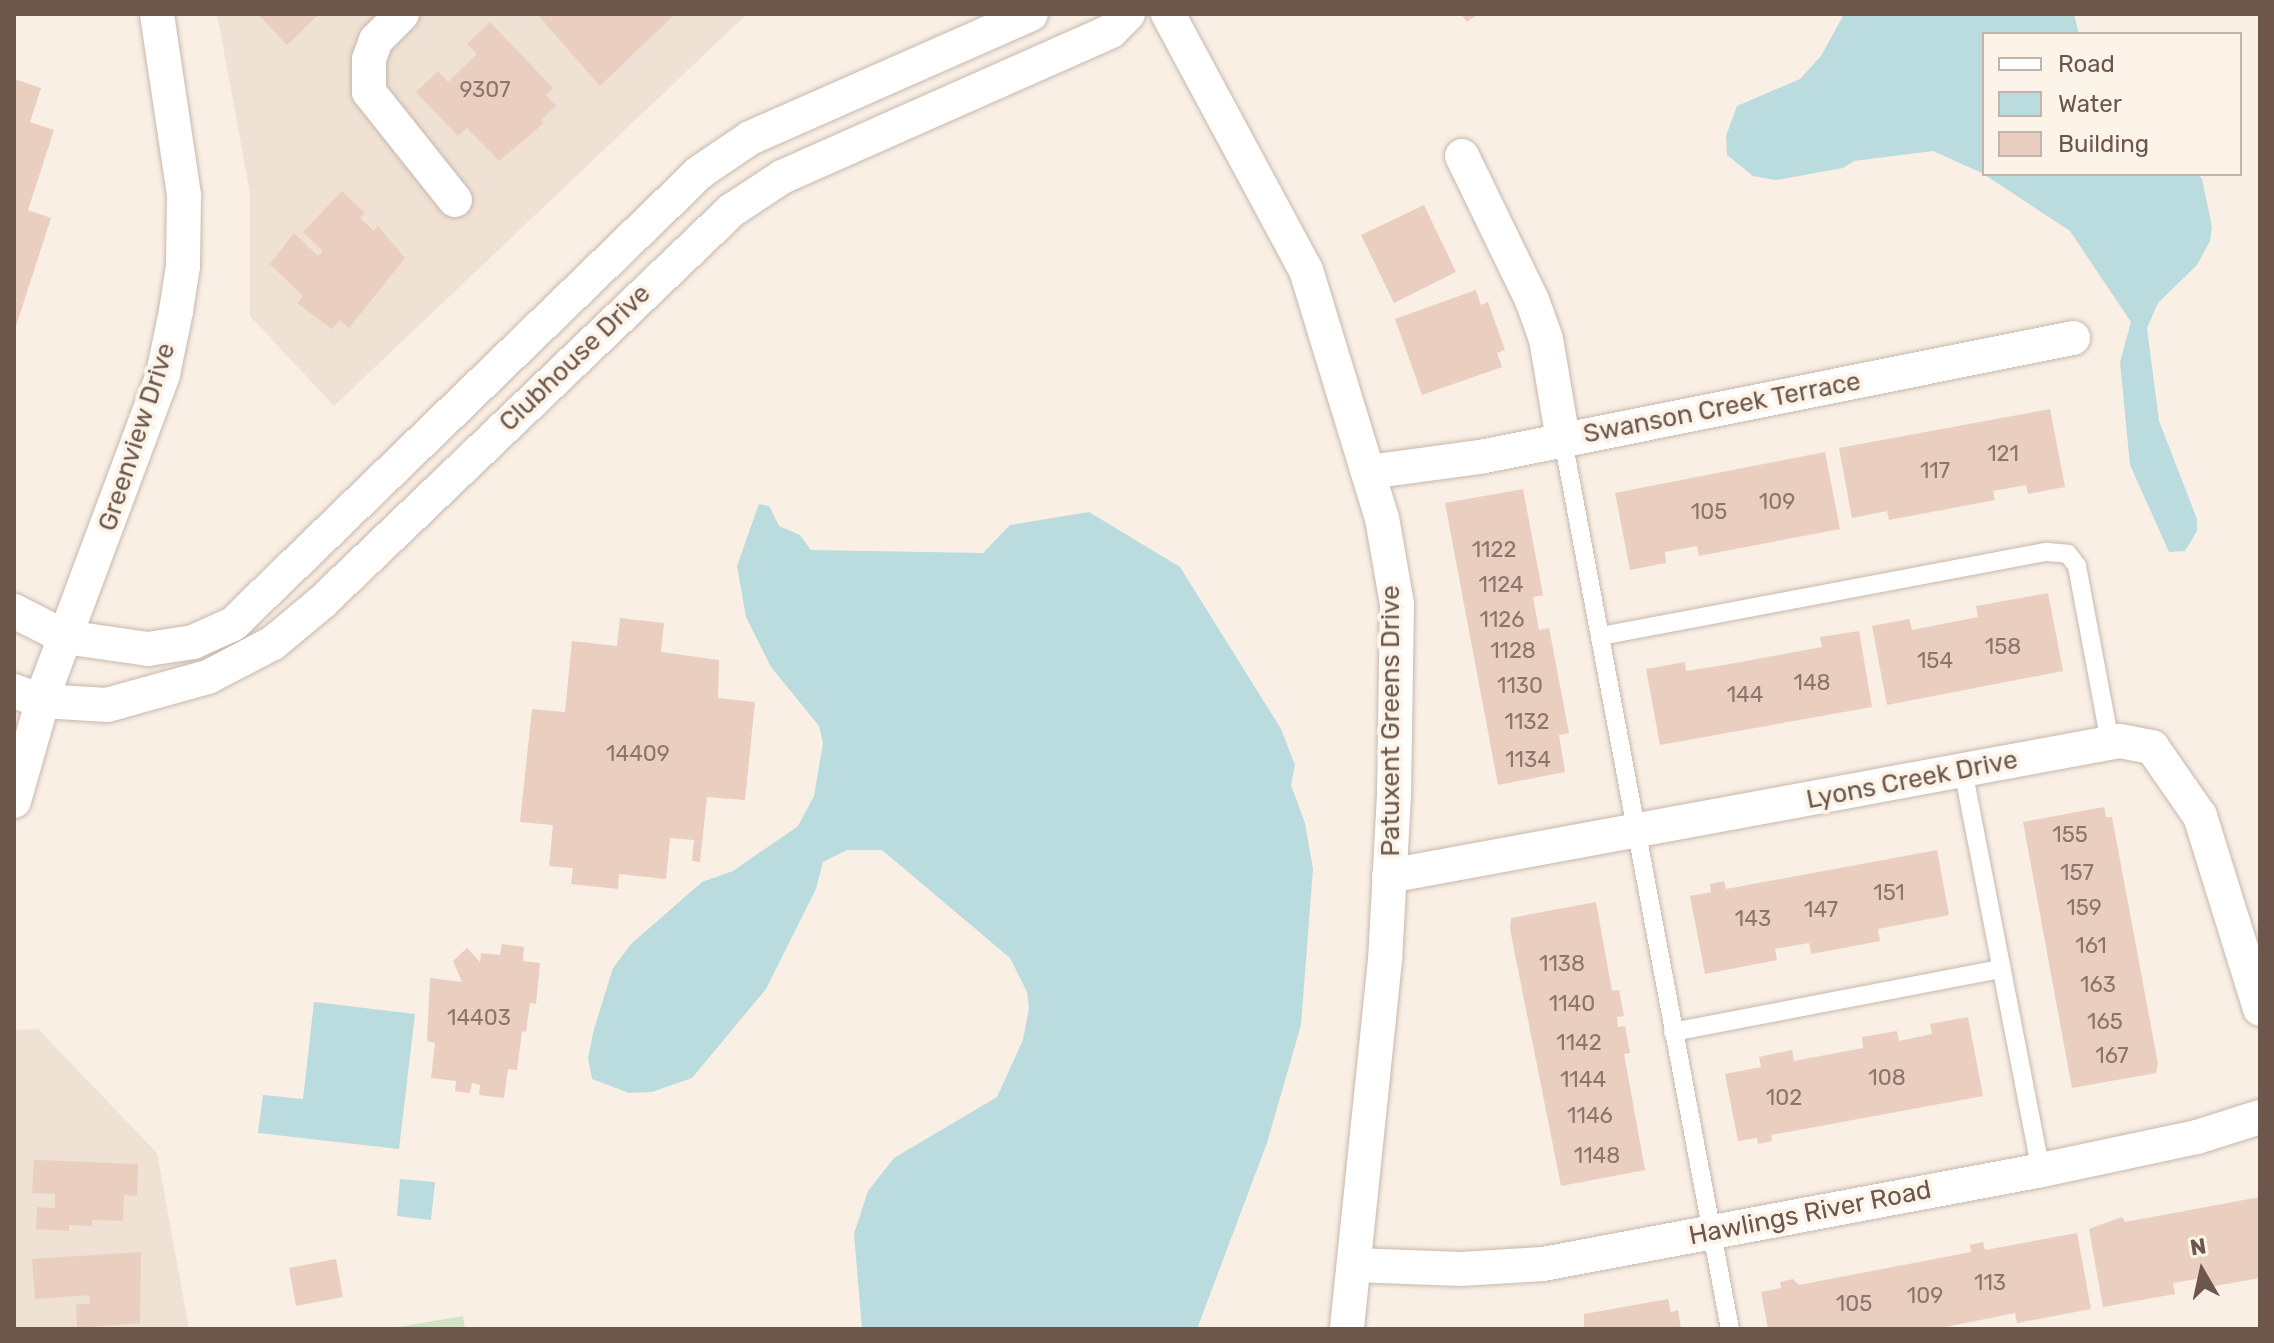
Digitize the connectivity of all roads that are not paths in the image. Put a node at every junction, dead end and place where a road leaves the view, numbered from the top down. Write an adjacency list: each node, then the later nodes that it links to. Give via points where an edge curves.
1 (157, 14): 13 (street, Greenview Drive, via 184,195 183,266 163,374)
2 (402, 14): 7 (street, via 376,40 369,59 369,92)
3 (1031, 14): 13 (street, Clubhouse Drive, via 764,131 700,172 233,624 193,642 148,649)
4 (1128, 14): 14 (street, Clubhouse Drive, via 1111,31 782,177 732,210 273,643 208,677 107,705)
5 (1168, 14): 10 (street, Patuxent Greens Drive, via 1306,270)
6 (1462, 156): 9 (street, via 1546,339)
7 (455, 200)
8 (2073, 338): 9 (street, Swanson Creek Terrace)
9 (1563, 440): 10 (street, Swanson Creek Terrace); 12 (lane)
10 (1369, 472): 19 (street, Patuxent Greens Drive, via 1397,604)
11 (14, 611): 13 (street, Clubhouse Drive)
12 (1601, 636): 15 (lane, via 2047,552 2068,554 2077,566); 18 (lane)
13 (65, 637): 14 (street, Greenview Drive)
14 (28, 696): 17 (street, Greenview Drive)
15 (2110, 743): 16 (street, Lyons Creek Drive); 21 (street, Lyons Creek Drive, via 2152,747 2200,816)
16 (1963, 770): 18 (street, Lyons Creek Drive); 20 (lane)
17 (14, 801)
18 (1637, 832): 19 (street, Lyons Creek Drive); 22 (lane)
19 (1389, 876): 26 (street, Patuxent Greens Drive)
20 (2001, 969): 22 (lane); 24 (lane)
21 (2260, 1009)
22 (1673, 1032): 25 (lane)
23 (2260, 1117): 24 (street, Hawlings River Road, via 2197,1137)
24 (2041, 1170): 25 (street, Hawlings River Road)
25 (1709, 1231): 26 (street, Hawlings River Road, via 1543,1264 1461,1269); 28 (lane)
26 (1354, 1265): 27 (street, Patuxent Greens Drive)
27 (1347, 1329)
28 (1730, 1329)

